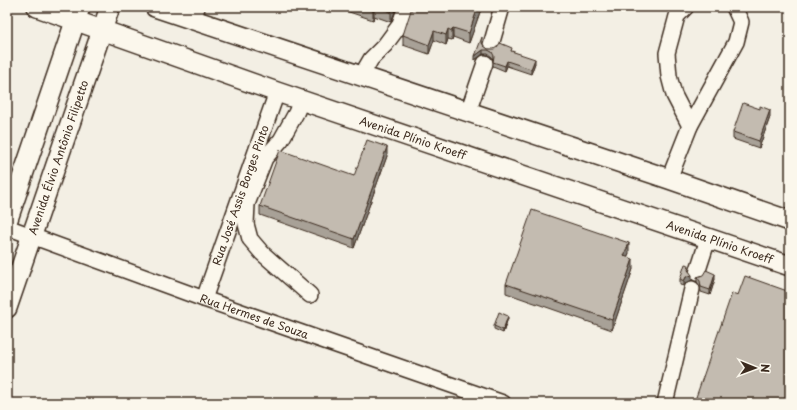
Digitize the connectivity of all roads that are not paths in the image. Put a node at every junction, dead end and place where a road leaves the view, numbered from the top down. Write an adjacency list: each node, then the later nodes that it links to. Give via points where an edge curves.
1 (37, 7): 9 (main road, Avenida Plínio Kroeff)
2 (110, 7): 10 (main road, Avenida Élvio Antônio Filipetto)
3 (155, 7): 8 (main road)
4 (406, 7): 13 (street, via 399,26 371,59)
5 (502, 7): 11 (street)
6 (686, 7): 17 (street, via 677,16 668,53 669,76 674,95)
7 (734, 7): 17 (street, via 741,22 736,42)
8 (195, 13): 13 (main road)
9 (78, 14): 10 (main road, Avenida Plínio Kroeff); 20 (main road)
10 (102, 31): 14 (main road, Avenida Plínio Kroeff); 22 (main road, Avenida Élvio Antônio Filipetto)
11 (491, 45)
12 (485, 63): 16 (street)
13 (361, 76): 16 (main road)
14 (276, 92): 15 (main road, Avenida Plínio Kroeff); 28 (street, Rua José Assis Borges Pinto)
15 (301, 100): 23 (main road, Avenida Plínio Kroeff); 27 (street, via 281,140 265,158 247,204 246,224 250,239)
16 (468, 112): 18 (main road)
17 (690, 126): 18 (street)
18 (669, 178): 19 (main road)
19 (790, 221)
20 (7, 222)
21 (7, 227): 22 (street, Rua Hermes de Souza)
22 (32, 236): 28 (street, Rua Hermes de Souza); 29 (main road, Avenida Élvio Antônio Filipetto)
23 (708, 239): 24 (main road, Avenida Plínio Kroeff); 25 (street)
24 (790, 266)
25 (697, 272)
26 (692, 289): 31 (street)
27 (310, 295)
28 (204, 299): 30 (street, Rua Hermes de Souza)
29 (7, 308)
30 (503, 403)
31 (665, 403)

